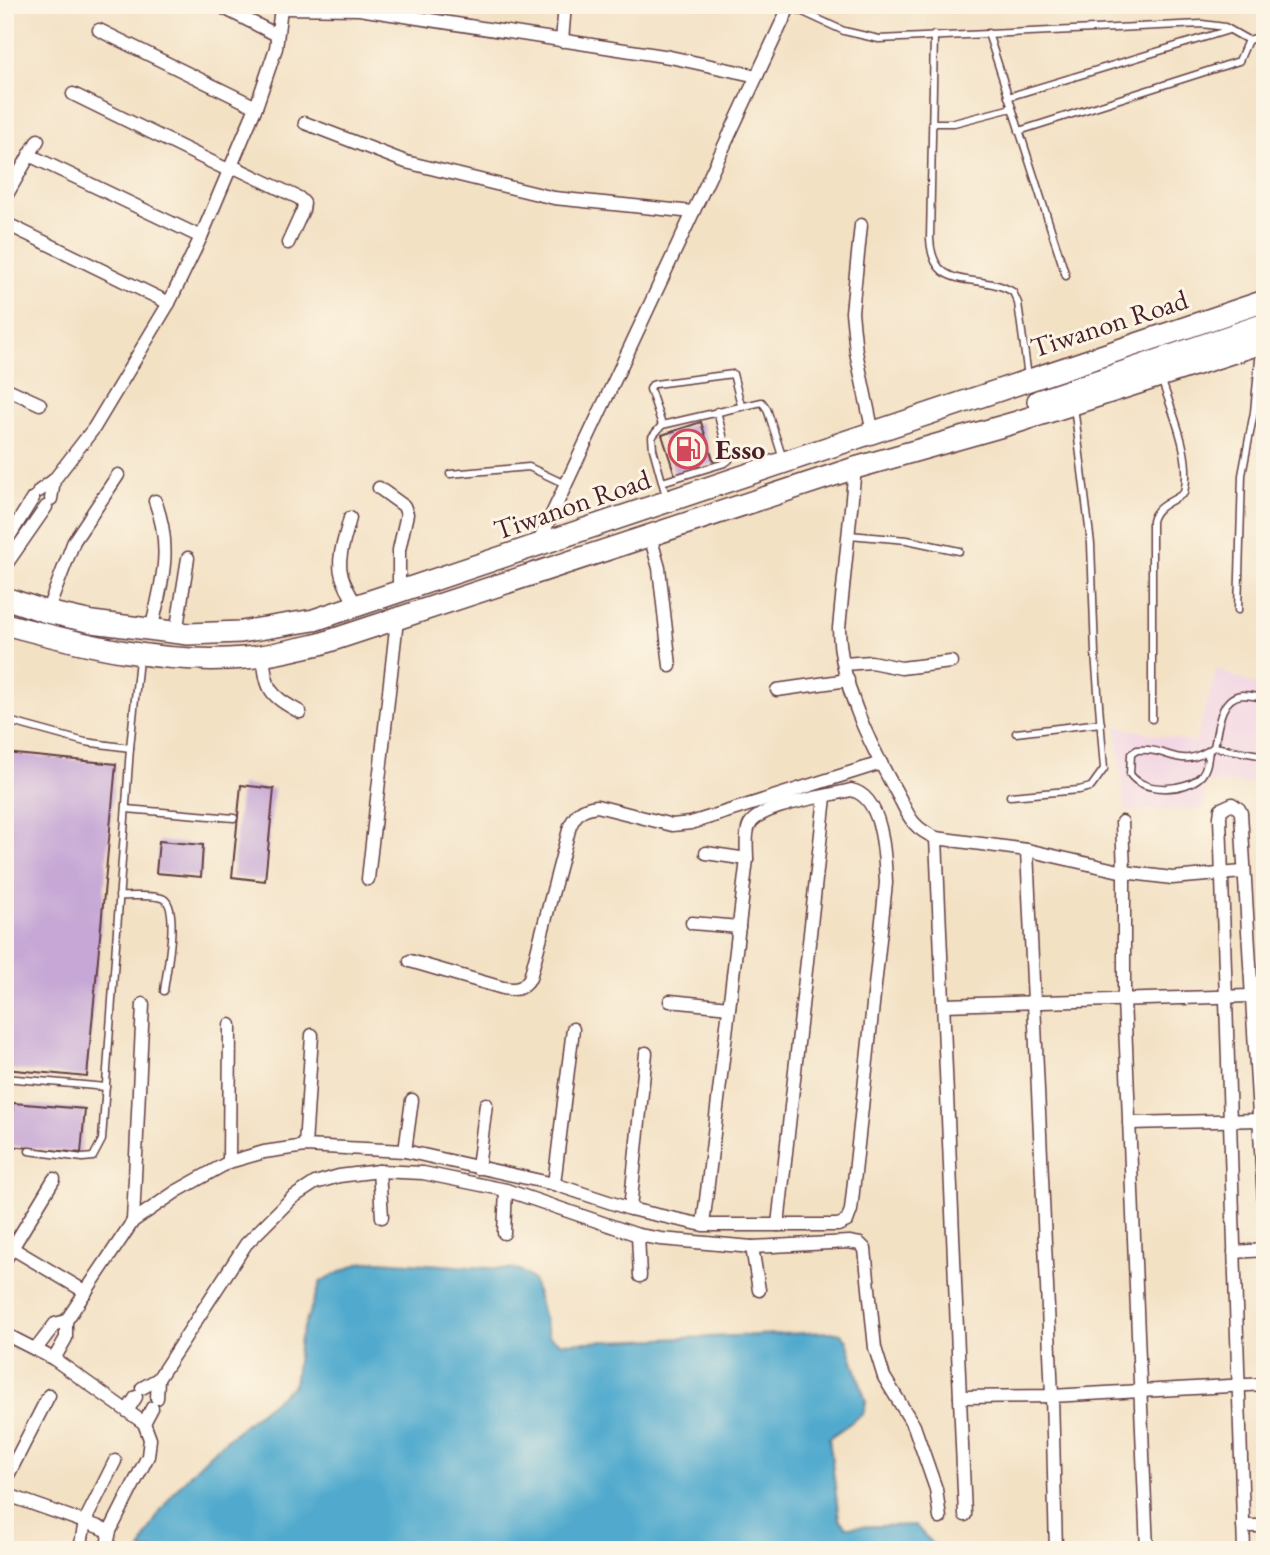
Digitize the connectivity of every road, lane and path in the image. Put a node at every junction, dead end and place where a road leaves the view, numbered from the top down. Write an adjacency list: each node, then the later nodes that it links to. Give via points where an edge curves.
1 (218, 5): 9 (street)
2 (565, 5): 13 (street)
3 (790, 5): 10 (lane, via 844,31 878,39); 14 (street)
4 (276, 7): 5 (street); 9 (street)
5 (359, 7): 13 (street)
6 (1231, 29): 8 (lane, via 1202,24); 12 (lane); 16 (lane)
7 (99, 30): 17 (street)
8 (988, 33): 10 (lane); 16 (lane)
9 (277, 35): 17 (street)
10 (934, 35): 20 (lane)
11 (1265, 36): 12 (lane)
12 (1248, 40): 21 (lane, via 1239,61)
13 (562, 41): 14 (street)
14 (757, 76): 26 (street)
15 (73, 94): 24 (street)
16 (1008, 97): 18 (lane)
17 (256, 107): 24 (street)
18 (1012, 108): 20 (lane, via 954,123); 21 (lane)
19 (305, 123): 26 (street, via 406,162 541,195)
20 (933, 123): 36 (lane, via 933,260 943,273 1013,292)
21 (1020, 131): 31 (lane)
22 (38, 140): 23 (street)
23 (29, 155): 25 (street); 29 (street)
24 (232, 169): 29 (street); 30 (street, via 304,203)
25 (5, 198)
26 (692, 212): 49 (street)
27 (5, 223): 33 (street)
28 (861, 225): 43 (street, via 852,312)
29 (201, 237): 33 (street)
30 (288, 243)
31 (1066, 276)
32 (1265, 301): 36 (main road, Tiwanon Road)
33 (169, 303): 48 (street, via 100,418)
34 (1263, 336): 35 (main road, Tiwanon Road); 45 (main road, via 1098,379); 66 (lane, via 1242,475)
35 (1160, 376): 39 (main road, Tiwanon Road); 81 (lane, via 1184,450 1186,485 1184,493 1153,514)
36 (1028, 379): 43 (main road, Tiwanon Road)
37 (5, 388): 38 (street)
38 (40, 404)
39 (1074, 404): 45 (main road, Tiwanon Road); 83 (lane, via 1091,544)
40 (741, 405): 41 (lane); 42 (lane, via 733,374 655,384 650,389); 44 (lane, via 765,405)
41 (717, 411): 42 (lane); 51 (lane, via 729,460)
42 (662, 425): 51 (lane, via 652,437)
43 (873, 433): 44 (main road, Tiwanon Road)
44 (785, 463): 51 (main road, Tiwanon Road)
45 (855, 468): 56 (street); 57 (main road, Tiwanon Road)
46 (450, 474): 49 (lane, via 529,467)
47 (118, 475): 67 (street, via 74,541)
48 (54, 480): 54 (street, via 36,495); 55 (street, via 48,503)
49 (566, 484): 59 (street)
50 (379, 488): 63 (street, via 404,506 407,514 399,550)
51 (665, 492): 59 (main road, Tiwanon Road)
52 (155, 500): 70 (street, via 163,522 166,561)
53 (350, 518): 65 (street, via 339,571)
54 (16, 526): 55 (street); 58 (street)
55 (28, 535): 62 (street)
56 (849, 535): 60 (lane); 75 (street, via 839,628)
57 (649, 536): 68 (main road, Tiwanon Road); 76 (street, via 659,568)
58 (5, 543)
59 (538, 544): 63 (main road, Tiwanon Road)
60 (959, 551)
61 (188, 558): 71 (street)
62 (5, 566)
63 (399, 593): 65 (main road, Tiwanon Road)
64 (5, 598): 67 (main road, Tiwanon Road)
65 (357, 607): 71 (main road, Tiwanon Road, via 253,630)
66 (1238, 610)
67 (47, 612): 70 (main road, Tiwanon Road)
68 (397, 620): 73 (main road, Tiwanon Road, via 320,644); 101 (street)
69 (5, 624): 72 (main road, Tiwanon Road)
70 (151, 630): 71 (main road, Tiwanon Road)
71 (176, 633)
72 (139, 654): 73 (main road, Tiwanon Road, via 192,659); 85 (lane)
73 (263, 655): 80 (street, via 274,696)
74 (951, 662): 75 (street, via 901,668 871,662)
75 (844, 664): 77 (street)
76 (670, 666)
77 (848, 680): 78 (street); 88 (street)
78 (777, 690)
79 (1265, 698): 86 (lane, via 1242,695 1227,702)
80 (300, 712)
81 (1152, 719)
82 (5, 720): 85 (lane, via 85,742)
83 (1101, 723): 84 (lane); 89 (lane, via 1104,769 1091,787)
84 (1016, 733)
85 (130, 748): 91 (lane)
86 (1212, 748): 86 (lane, via 1204,771 1190,783 1149,787 1138,784 1130,774 1131,754 1137,750 1188,759); 87 (lane)
87 (1265, 756)
88 (881, 763): 94 (street, via 912,821); 105 (street, via 672,825 597,806 585,808 576,813 570,826 524,987 503,988)
89 (1010, 796)
90 (825, 797): 97 (street, via 753,818 747,828); 140 (street); 140 (street, via 851,790 868,798 885,857 851,1210 847,1221 838,1225)
91 (126, 809): 92 (lane); 102 (lane)
92 (234, 818)
93 (1122, 822): 98 (street)
94 (936, 838): 95 (street); 113 (street)
95 (1027, 850): 98 (street); 111 (street)
96 (706, 853): 97 (street)
97 (747, 859): 104 (street)
98 (1124, 872): 100 (street, via 1172,878); 109 (street)
99 (1243, 872): 100 (street); 100 (street, via 1241,813 1233,804 1221,810); 108 (street)
100 (1222, 874): 107 (street)
101 (368, 879)
102 (120, 897): 106 (lane, via 162,898 170,905); 120 (lane)
103 (692, 923): 104 (street)
104 (739, 927): 114 (street)
105 (410, 961)
106 (164, 991)
107 (1225, 996): 108 (street); 109 (street); 124 (street)
108 (1250, 996): 123 (street)
109 (1124, 999): 111 (street); 125 (street)
110 (670, 1000): 114 (street)
111 (1035, 1002): 113 (street); 159 (street)
112 (143, 1004): 138 (street)
113 (944, 1005): 160 (street)
114 (729, 1007): 139 (street)
115 (230, 1025): 129 (street)
116 (573, 1029): 133 (street)
117 (312, 1035): 126 (street)
118 (646, 1053): 135 (street)
119 (5, 1077): 120 (lane)
120 (106, 1087): 127 (lane, via 102,1140 93,1157)
121 (412, 1100): 128 (street)
122 (486, 1104): 130 (street)
123 (1259, 1120): 124 (street); 137 (street)
124 (1229, 1122): 125 (street); 146 (street)
125 (1129, 1123): 157 (street)
126 (305, 1146): 128 (street); 129 (street)
127 (29, 1151)
128 (405, 1152): 130 (street)
129 (229, 1162): 138 (street)
130 (478, 1168): 133 (street)
131 (379, 1171): 134 (street, via 423,1174); 136 (street); 154 (street, via 315,1183 292,1198 246,1244)
132 (54, 1179): 145 (street)
133 (554, 1184): 135 (street)
134 (506, 1190): 141 (street); 142 (street)
135 (630, 1209): 139 (street)
136 (382, 1217)
137 (1265, 1217)
138 (133, 1221): 149 (street)
139 (703, 1225): 140 (street)
140 (778, 1225)
141 (504, 1233)
142 (638, 1235): 143 (street); 147 (street)
143 (752, 1247): 148 (street); 167 (street, via 849,1241 865,1249 879,1365 914,1426 936,1489)
144 (1265, 1250): 146 (street)
145 (8, 1251): 149 (street)
146 (1234, 1252): 156 (street)
147 (640, 1276)
148 (759, 1290)
149 (86, 1292): 150 (street)
150 (66, 1321): 152 (street, via 55,1324); 153 (street, via 66,1338)
151 (5, 1334): 152 (street)
152 (36, 1349): 153 (street)
153 (54, 1360): 161 (street)
154 (158, 1379): 161 (street, via 139,1392); 162 (street, via 155,1403)
155 (1265, 1384): 156 (street)
156 (1238, 1385): 157 (street); 169 (street)
157 (1140, 1391): 159 (street); 175 (street)
158 (49, 1395): 164 (street)
159 (1052, 1396): 160 (street); 174 (street)
160 (960, 1397): 166 (street)
161 (127, 1411): 162 (street)
162 (144, 1423): 171 (street, via 150,1439 148,1456)
163 (115, 1461): 168 (street)
164 (5, 1481)
165 (5, 1494): 168 (street)
166 (965, 1515)
167 (940, 1518)
168 (86, 1521): 171 (street); 172 (street)
169 (1243, 1526): 170 (street); 176 (street)
170 (1265, 1526)
171 (110, 1531): 173 (street)
172 (80, 1550)
173 (106, 1550)
174 (1056, 1550)
175 (1147, 1550)
176 (1244, 1550)

